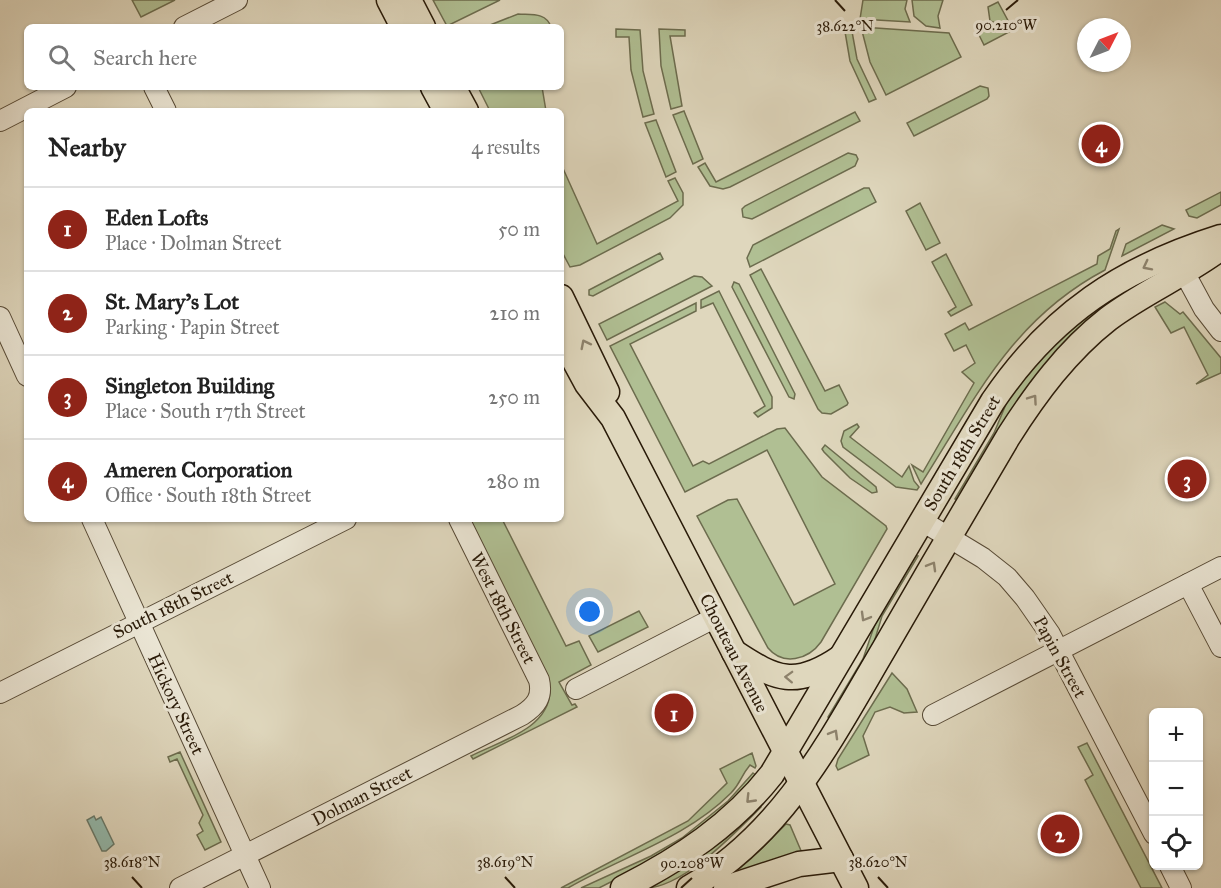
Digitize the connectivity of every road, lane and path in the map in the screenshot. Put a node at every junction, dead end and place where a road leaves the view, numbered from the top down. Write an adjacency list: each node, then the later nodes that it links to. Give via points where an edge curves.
1 (237, 0): 4 (street)
2 (389, 0): 5 (main road)
3 (409, 0): 6 (main road)
4 (190, 24)
5 (401, 24)
6 (421, 24)
7 (60, 90): 11 (street)
8 (156, 90): 12 (street)
9 (436, 90): 13 (main road)
10 (454, 90): 14 (main road)
11 (25, 108)
12 (164, 108)
13 (444, 108)
14 (464, 108)
15 (24, 109): 16 (street)
16 (0, 121)
17 (1221, 237): 19 (main road, South 18th Street)
18 (1221, 248): 19 (main road, South 18th Street)
19 (1179, 264): 22 (street); 26 (main road, South 18th Street, one-way to 26, via 1080,304 1044,336 993,401); 30 (main road, South 18th Street, one-way to 19, via 1029,405 1061,364 1109,318)
20 (564, 303): 25 (main road, Chouteau Avenue, one-way to 20, via 601,376)
21 (0, 317): 24 (street)
22 (1221, 331)
23 (564, 342): 25 (main road, Chouteau Avenue, via 587,384)
24 (24, 369)
25 (613, 418): 33 (main road, Chouteau Avenue)
26 (922, 521): 30 (street, Papin Street); 38 (main road, South 18th Street, one-way to 38)
27 (93, 522): 34 (street, Hickory Street)
28 (340, 522): 34 (street, South 18th Street)
29 (460, 522): 41 (street, West 18th Street, via 539,680)
30 (950, 536): 37 (street, Papin Street, via 1017,587); 44 (main road, South 18th Street, one-way to 30)
31 (1221, 567): 32 (street)
32 (1188, 584): 35 (street); 37 (street)
33 (716, 617): 36 (main road, Chouteau Avenue); 39 (street)
34 (139, 622): 40 (street, South 18th Street); 46 (street, Hickory Street)
35 (1221, 647)
36 (733, 651): 38 (main road, one-way to 36, via 807,676 790,678 769,673); 43 (main road, Chouteau Avenue)
37 (1059, 651): 42 (street); 45 (street, Papin Street)
38 (842, 656): 43 (main road, South 18th Street)
39 (576, 689)
40 (0, 693)
41 (540, 698): 46 (street, Dolman Street, via 522,715)
42 (933, 715)
43 (786, 753): 44 (main road, Chouteau Avenue); 52 (main road, South 18th Street, one-way to 52, via 765,783 724,824 679,858)
44 (803, 784): 47 (main road, Chouteau Avenue); 53 (main road, South 18th Street, via 749,844)
45 (1149, 824)
46 (245, 855): 50 (street, Dolman Street); 51 (street, Hickory Street)
47 (841, 858): 48 (main road, via 808,861); 56 (main road, Chouteau Avenue)
48 (783, 869): 54 (main road); 55 (street)
49 (1172, 870): 57 (street)
50 (180, 888)
51 (260, 888)
52 (623, 888)
53 (689, 888)
54 (726, 888)
55 (755, 888)
56 (856, 888)
57 (1181, 888)

